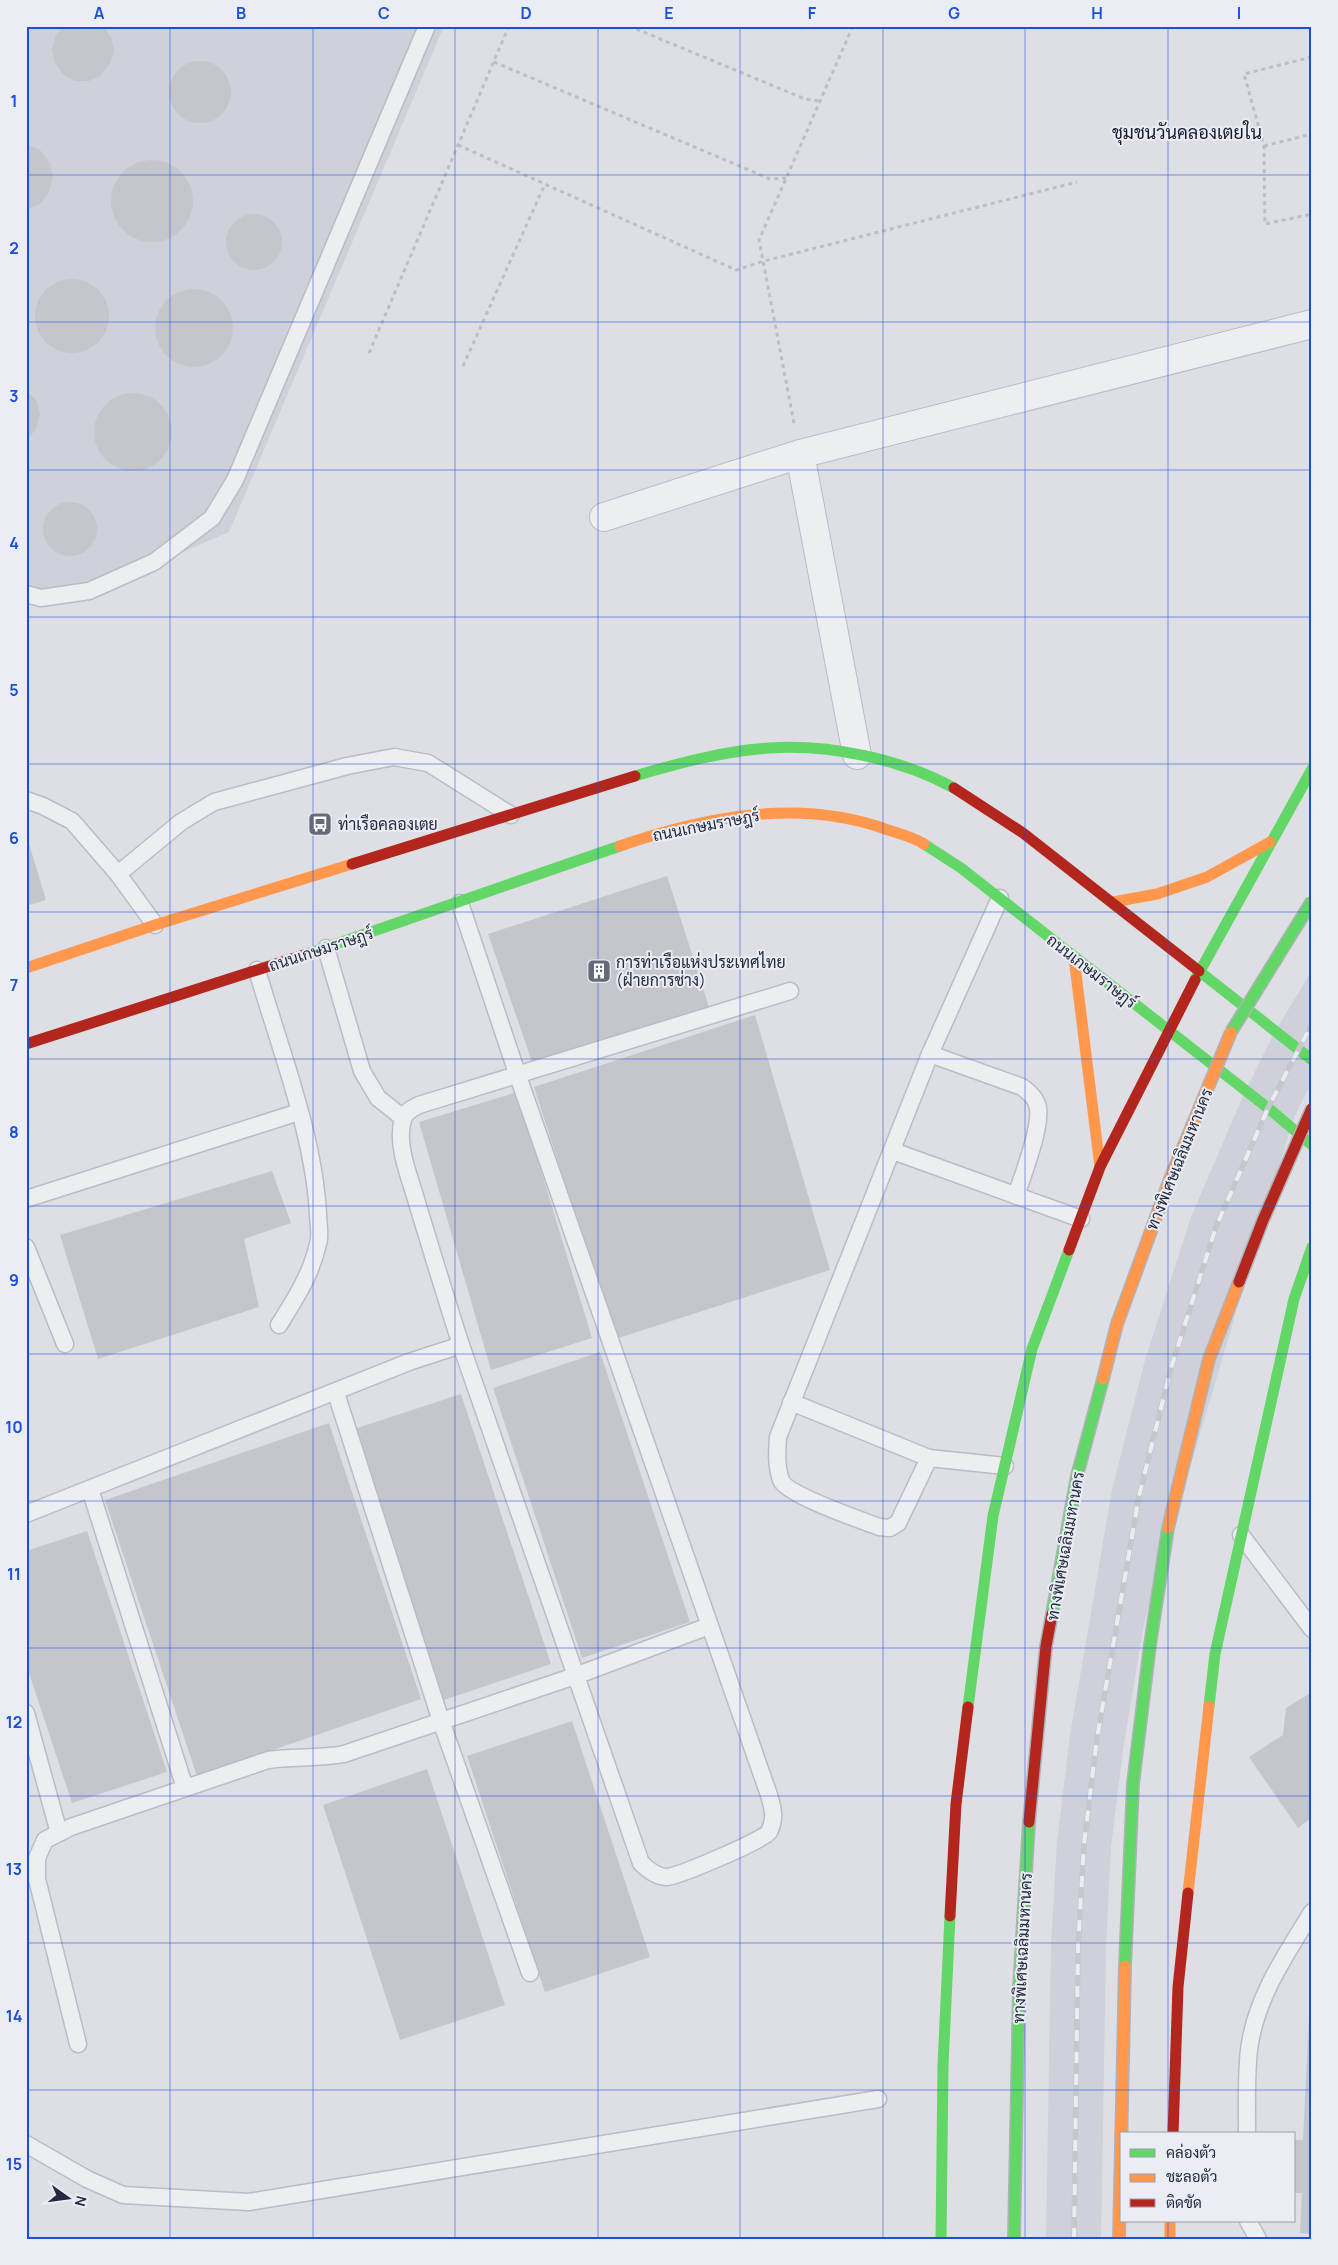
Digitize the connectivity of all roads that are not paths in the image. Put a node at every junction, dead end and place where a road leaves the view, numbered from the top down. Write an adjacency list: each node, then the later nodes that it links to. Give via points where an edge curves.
1 (427, 26): 5 (lane, via 235,480 212,518 154,562 89,592 41,598)
2 (1312, 324): 3 (street)
3 (800, 454): 4 (street); 6 (street)
4 (604, 516)
5 (26, 594)
6 (857, 755): 9 (main road, via 796,748 739,752 675,764); 14 (main road, via 946,784 990,809)
7 (1312, 769): 10 (main road)
8 (26, 800): 11 (lane, via 72,821)
9 (511, 815): 11 (lane, via 428,763 394,757 347,766 214,802 181,822); 16 (main road)
10 (1270, 842): 14 (main road, via 1207,877 1156,894); 21 (main road)
11 (118, 874): 16 (lane)
12 (1000, 898): 15 (main road, ถนนเกษมราษฎร์, via 920,841 862,820 811,813 758,813 655,834); 18 (main road, ถนนเกษมราษฎร์); 25 (lane)
13 (1312, 901): 70 (main road, ทางพิเศษเฉลิมมหานคร, bridge, via 1228,1038 1170,1179 1117,1324 1077,1476 1046,1646 1029,1820 1019,1989)
14 (1113, 902): 21 (main road)
15 (460, 904): 17 (main road, ถนนเกษมราษฎร์); 27 (lane)
16 (156, 925): 19 (main road)
17 (326, 948): 20 (main road, ถนนเกษมราษฎร์); 30 (lane, via 362,1071 378,1098)
18 (1074, 958): 23 (main road, ถนนเกษมราษฎร์); 33 (main road)
19 (26, 968)
20 (257, 970): 24 (main road, ถนนเกษมราษฎร์); 29 (lane)
21 (1200, 971): 23 (main road); 26 (main road)
22 (790, 991): 27 (lane)
23 (1169, 1030): 31 (main road, ถนนเกษมราษฎร์); 33 (main road)
24 (26, 1044)
25 (930, 1054): 32 (lane); 34 (lane, via 1022,1087 1032,1095 1038,1107 1037,1128)
26 (1312, 1060)
27 (518, 1076): 30 (lane, via 419,1105); 51 (lane)
28 (1312, 1108): 62 (main road, bridge, via 1262,1220 1209,1360 1172,1512 1150,1645 1133,1784)
29 (299, 1112): 35 (lane); 41 (lane, via 311,1159 319,1242 310,1275)
30 (403, 1118): 43 (lane, via 404,1156)
31 (1312, 1145)
32 (892, 1151): 34 (lane); 45 (lane)
33 (1100, 1167): 36 (main road)
34 (1016, 1196): 36 (lane)
35 (26, 1199)
36 (1081, 1219): 47 (main road, via 1032,1349)
37 (26, 1247): 42 (lane)
38 (1312, 1247): 40 (main road)
39 (1312, 1292): 40 (main road)
40 (1294, 1300): 50 (main road)
41 (279, 1326)
42 (66, 1344)
43 (461, 1345): 44 (lane); 53 (lane)
44 (336, 1392): 48 (lane); 55 (lane)
45 (792, 1402): 46 (lane); 46 (lane, via 778,1437 777,1460 782,1482 795,1493 871,1524 890,1528 898,1523)
46 (929, 1458): 47 (lane)
47 (1004, 1466): 69 (main road, via 993,1516 956,1804 943,2065)
48 (90, 1489): 49 (lane); 56 (lane)
49 (26, 1514)
50 (1241, 1535): 52 (lane); 63 (main road, via 1214,1663 1178,1987)
51 (709, 1626): 53 (lane); 53 (lane, via 775,1817 768,1834 742,1849 668,1877 650,1872 641,1863)
52 (1312, 1629)
53 (576, 1676): 55 (lane)
54 (26, 1713): 57 (lane)
55 (441, 1721): 56 (lane, via 344,1754 268,1760); 59 (lane)
56 (186, 1788): 57 (lane)
57 (59, 1833): 60 (lane, via 45,1840 37,1858 37,1879)
58 (1312, 1912): 64 (lane, via 1276,1970 1260,2008 1249,2049)
59 (530, 1973)
60 (78, 2044)
61 (878, 2099): 65 (lane, via 249,2202 123,2195 87,2180)
62 (1121, 2132)
63 (1173, 2132)
64 (1247, 2132)
65 (26, 2144)
66 (1120, 2192): 71 (main road, bridge)
67 (1170, 2222): 72 (main road)
68 (1249, 2222): 73 (lane)
69 (941, 2239)
70 (1014, 2239)
71 (1119, 2239)
72 (1170, 2239)
73 (1258, 2239)

